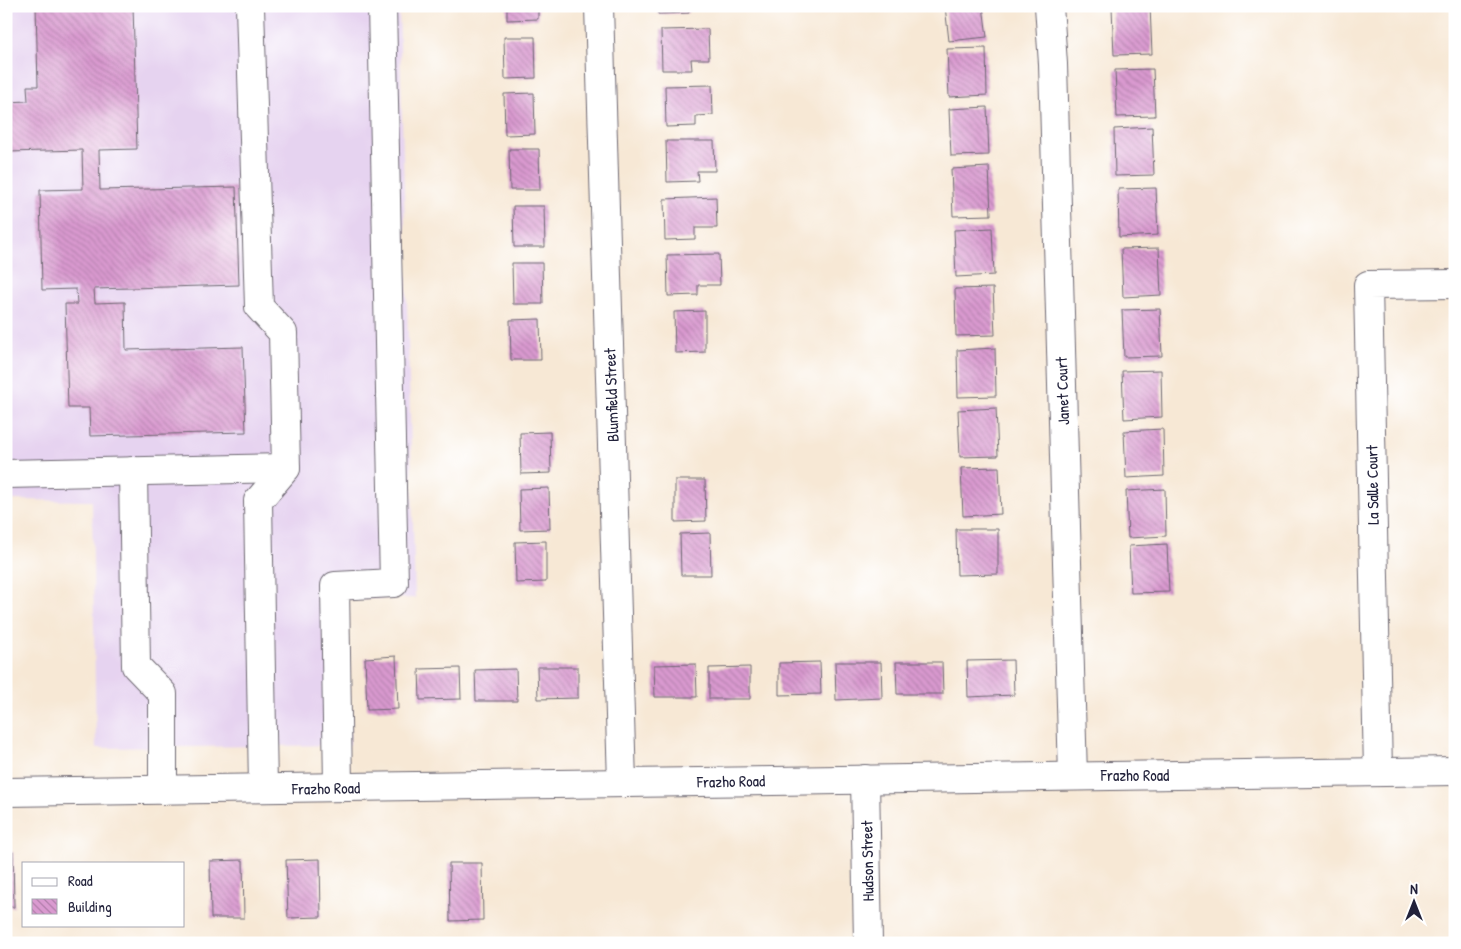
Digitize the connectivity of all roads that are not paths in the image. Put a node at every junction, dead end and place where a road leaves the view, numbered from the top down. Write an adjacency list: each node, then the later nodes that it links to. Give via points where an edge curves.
1 (250, 6): 6 (street, via 259,307 283,333)
2 (382, 6): 15 (street, via 394,583 335,586)
3 (600, 6): 13 (street, Blumfield Street)
4 (1049, 6): 11 (street, Janet Court)
5 (1455, 284): 10 (street, La Salle Court, via 1368,285)
6 (286, 468): 7 (street); 14 (street, via 258,501)
7 (133, 471): 8 (street); 16 (street, via 136,666 163,694)
8 (6, 474)
9 (1455, 771): 10 (street, Frazho Road)
10 (1378, 772): 11 (street, Frazho Road)
11 (1073, 776): 12 (street, Frazho Road)
12 (865, 779): 13 (street, Frazho Road); 18 (street, Hudson Street)
13 (622, 783): 15 (street, Frazho Road)
14 (263, 788): 15 (street, Frazho Road); 16 (street, Frazho Road)
15 (338, 788)
16 (163, 790): 17 (street, Frazho Road)
17 (6, 792)
18 (868, 943)

